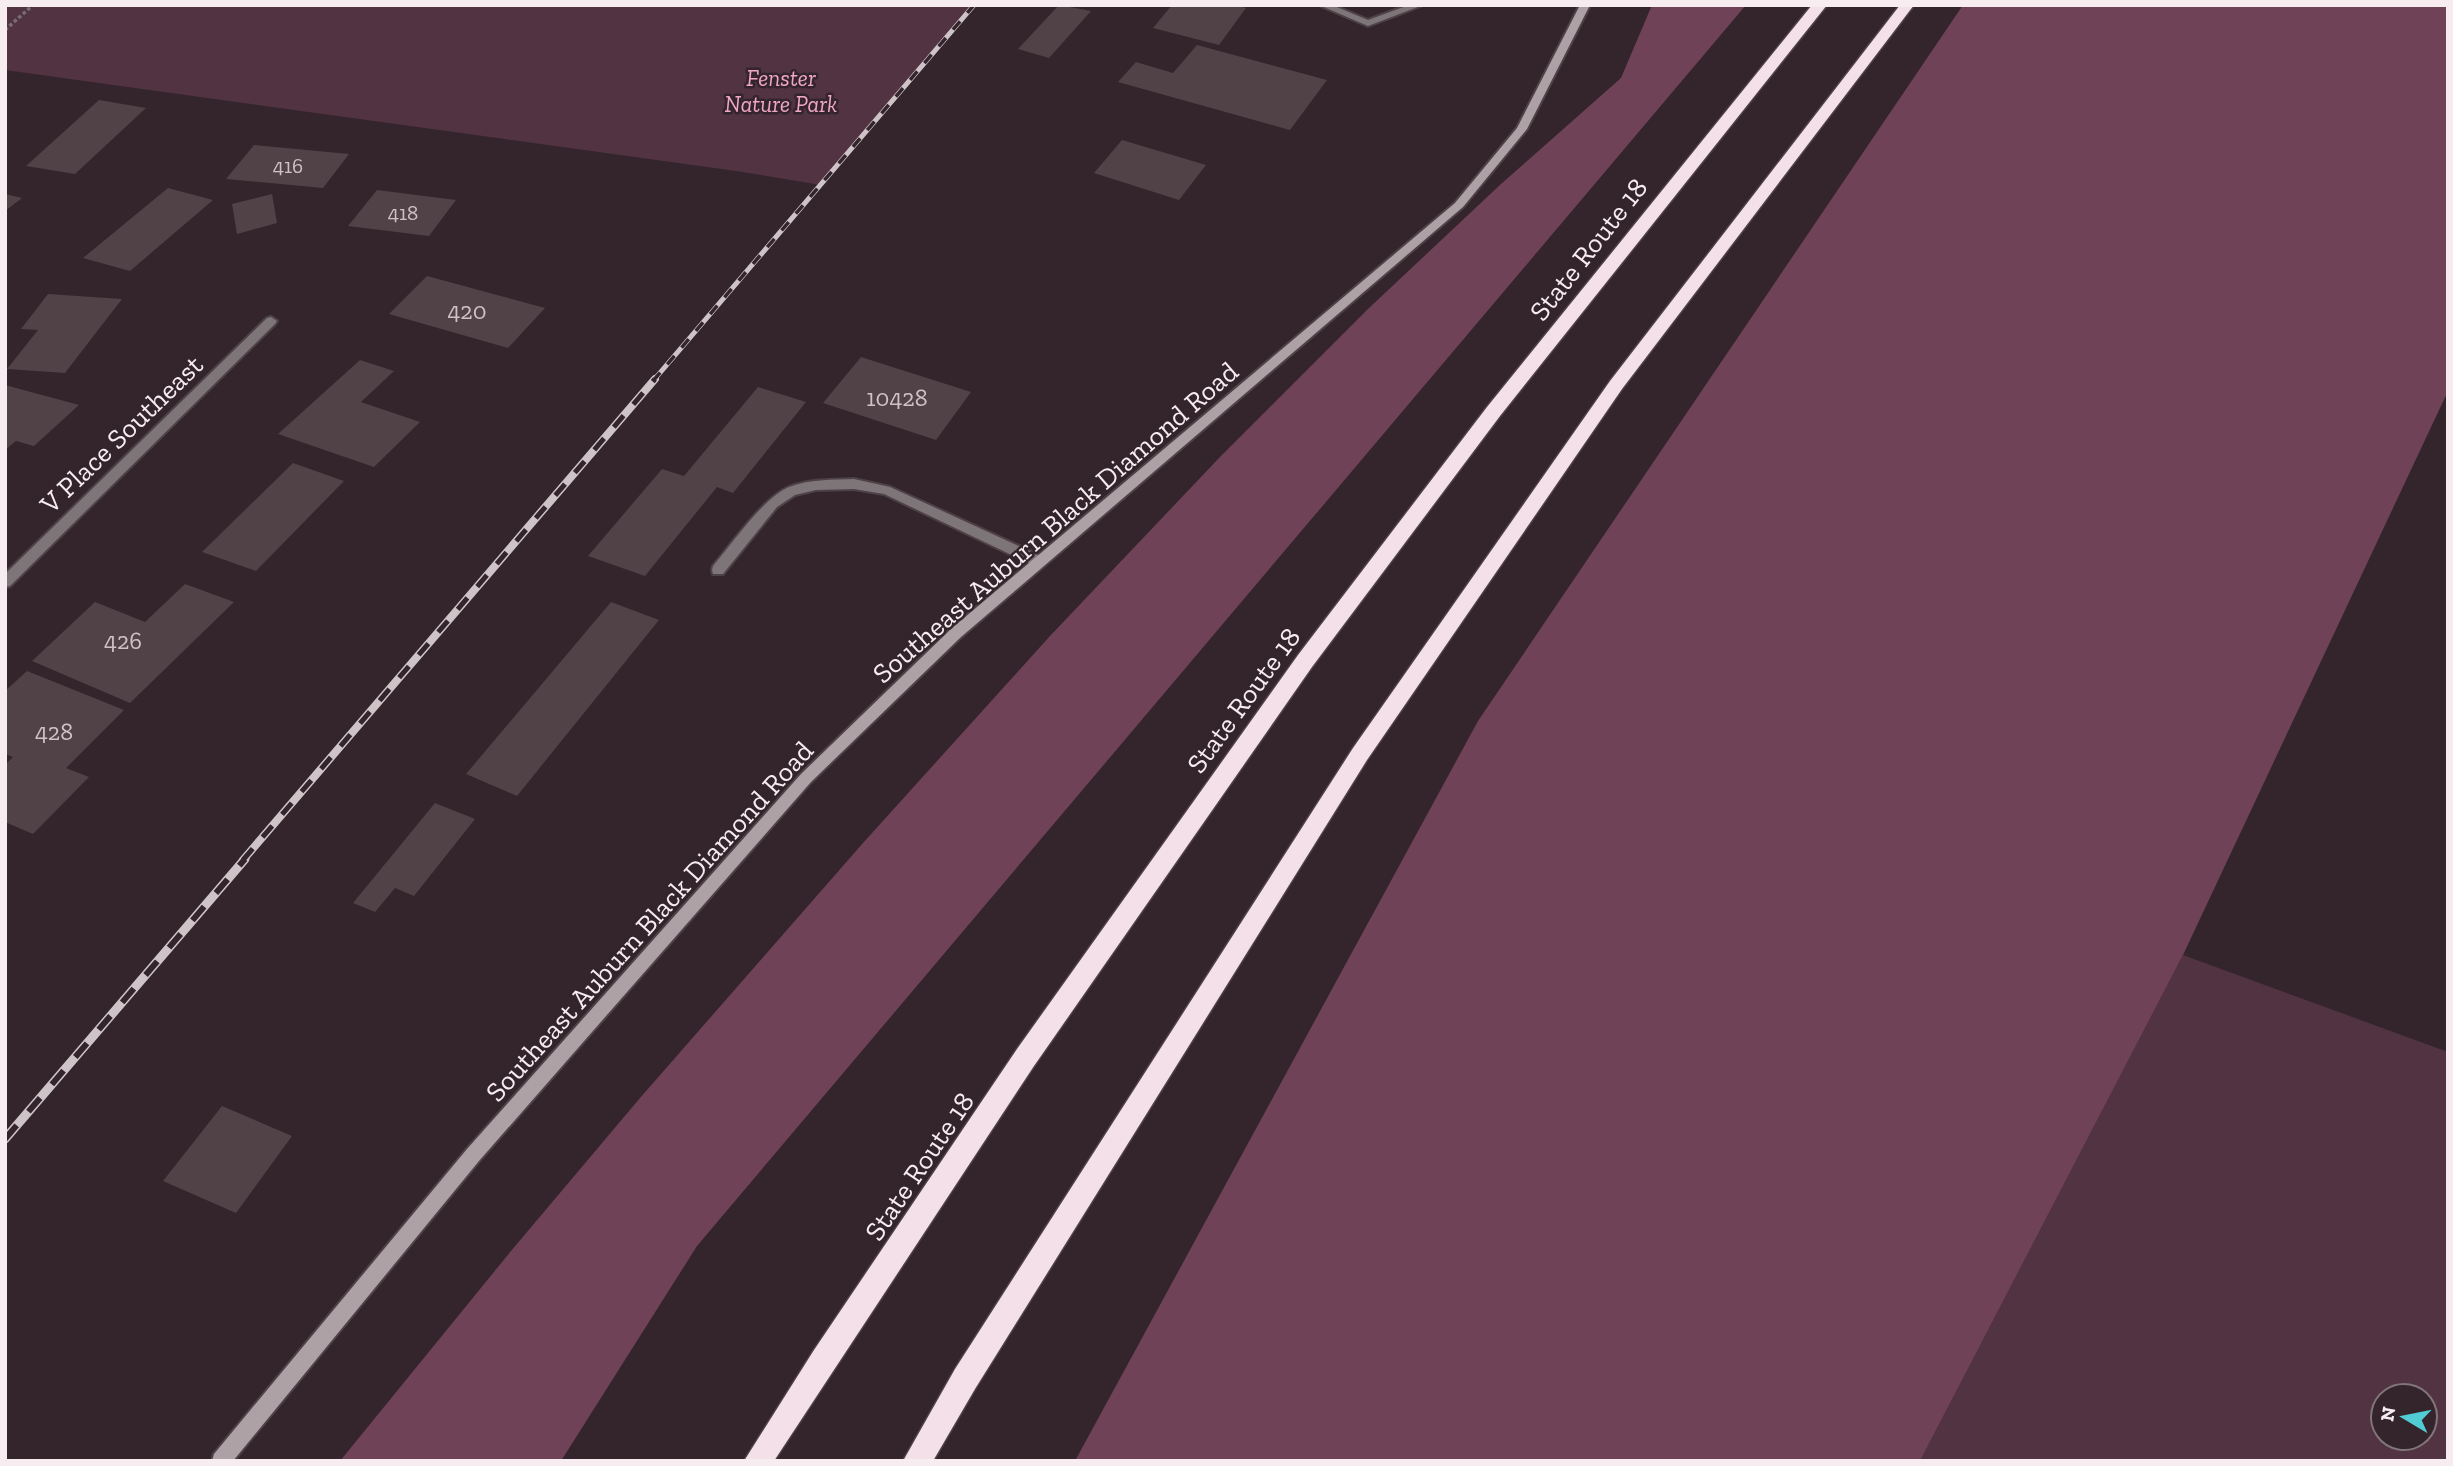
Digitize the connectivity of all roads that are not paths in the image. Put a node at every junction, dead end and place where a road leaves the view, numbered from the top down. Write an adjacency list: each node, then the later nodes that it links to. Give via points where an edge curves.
1 (1323, 5): 2 (street, via 1368,23)
2 (1419, 5)
3 (1585, 5): 7 (main road, Southeast Auburn Black Diamond Road, via 1522,129 1459,205)
4 (1820, 5): 11 (highway, State Route 18, via 1616,258 1307,658 1118,923 878,1275)
5 (1907, 5): 12 (highway, via 1616,385 1360,754)
6 (271, 321): 9 (street, V Place Southeast)
7 (1040, 562): 8 (street, via 886,490 854,484 791,491 773,504); 10 (main road, Southeast Auburn Black Diamond Road, via 956,633 797,789 473,1155)
8 (718, 570)
9 (5, 582)
10 (221, 1461)
11 (758, 1461)
12 (917, 1461)

